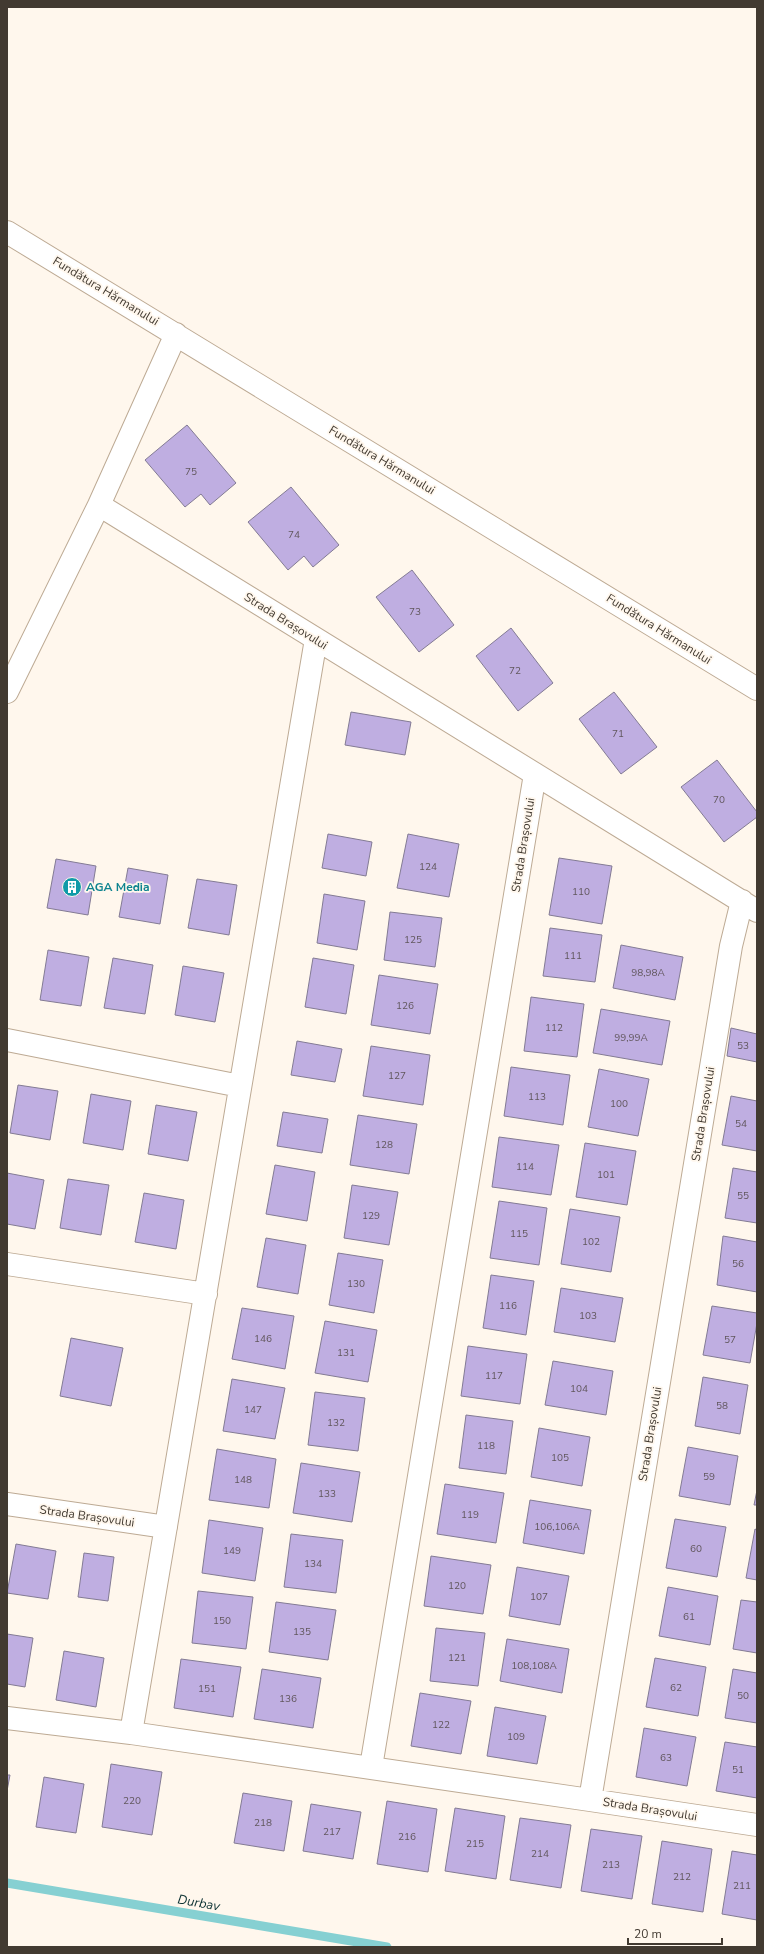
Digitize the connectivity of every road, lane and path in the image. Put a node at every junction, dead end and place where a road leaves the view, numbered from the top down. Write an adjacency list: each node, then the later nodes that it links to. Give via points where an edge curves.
1 (7, 232): 2 (street, Fundătura Hărmanului)
2 (176, 334): 3 (street); 5 (street, Fundătura Hărmanului)
3 (99, 505): 4 (street, Strada Brașovului); 6 (street)
4 (316, 639): 7 (street, Strada Brașovului); 10 (street)
5 (757, 690)
6 (7, 692)
7 (535, 774): 8 (street, Strada Brașovului); 17 (street, Strada Brașovului)
8 (749, 906): 18 (street, Strada Brașovului, via 730,946)
9 (7, 1040): 10 (street)
10 (240, 1086): 12 (street)
11 (7, 1264): 12 (street)
12 (206, 1294): 14 (street)
13 (7, 1504): 14 (street, Strada Brașovului)
14 (166, 1527): 16 (street)
15 (7, 1718): 16 (street)
16 (131, 1732): 17 (street)
17 (371, 1768): 18 (street)
18 (590, 1800): 19 (street, Strada Brașovului)
19 (757, 1825)

